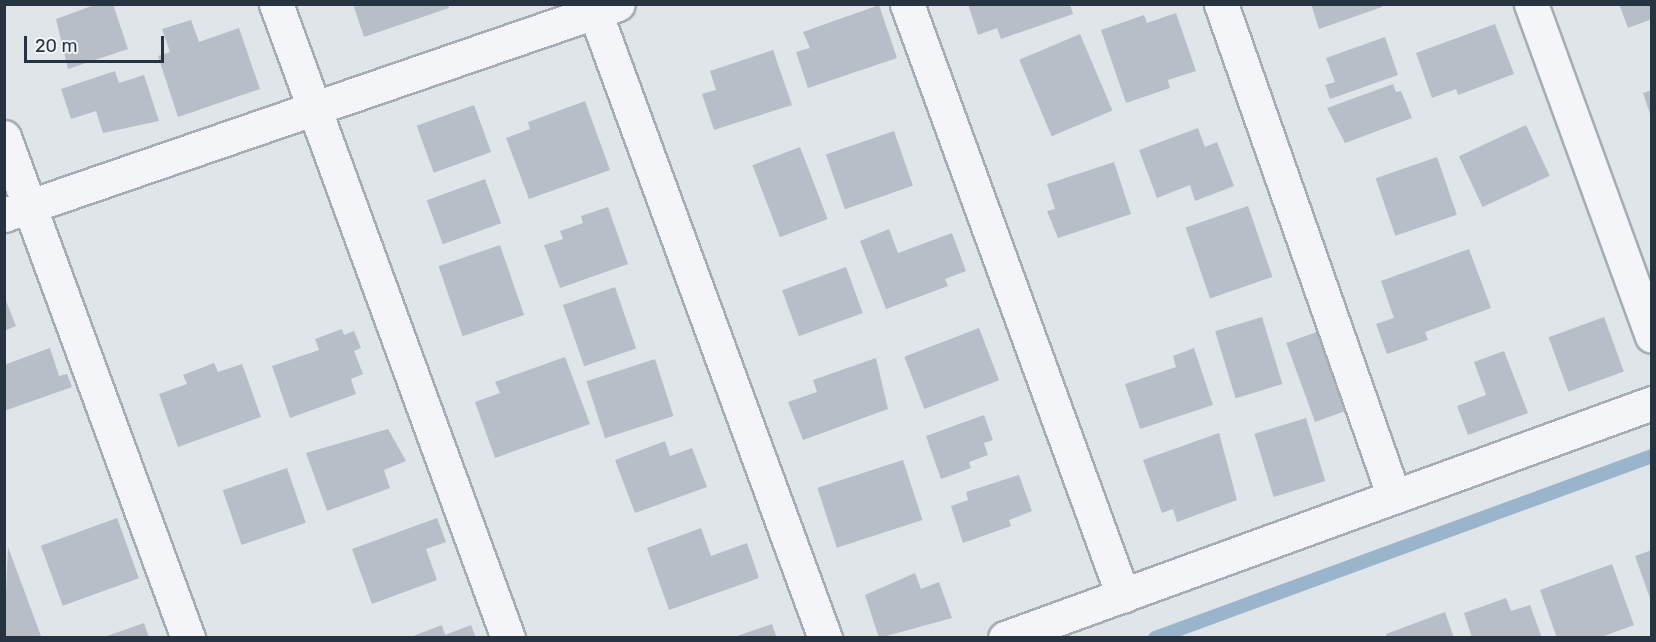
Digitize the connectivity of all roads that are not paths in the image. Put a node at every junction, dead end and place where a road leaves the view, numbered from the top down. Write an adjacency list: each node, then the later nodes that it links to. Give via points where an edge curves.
1 (276, 4): 6 (street)
2 (908, 4): 12 (street)
3 (1221, 4): 11 (street)
4 (1532, 4): 9 (street)
5 (607, 7): 6 (street); 16 (street)
6 (315, 109): 8 (street); 15 (street)
7 (4, 137): 8 (street)
8 (17, 211): 14 (street)
9 (1652, 336)
10 (1652, 403): 11 (street)
11 (1394, 497): 12 (street)
12 (1123, 596): 13 (street)
13 (1017, 636)
14 (188, 638)
15 (507, 638)
16 (825, 638)

